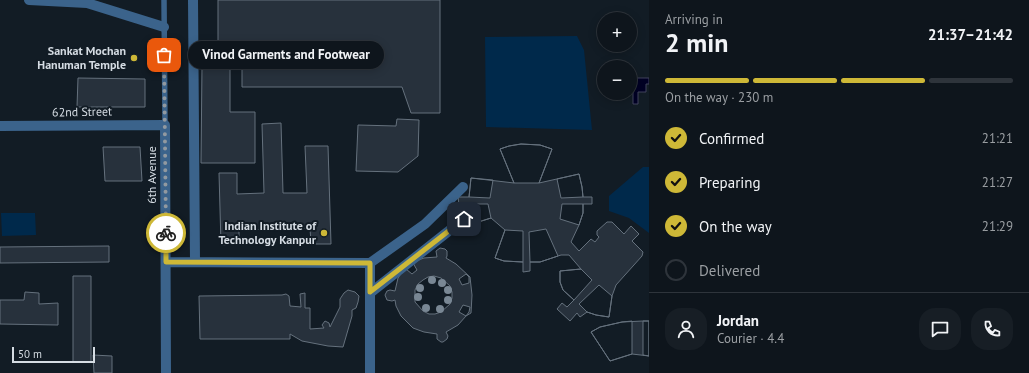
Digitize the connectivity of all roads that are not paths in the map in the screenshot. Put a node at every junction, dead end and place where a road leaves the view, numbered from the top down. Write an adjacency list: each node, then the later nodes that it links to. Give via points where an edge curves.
1 (29, 0): 4 (street, via 86,3)
2 (164, 0): 4 (lane, 6th Avenue)
3 (193, 0): 10 (street)
4 (164, 27): 5 (lane, 6th Avenue)
5 (165, 125): 6 (street, 62nd Street); 9 (street, 6th Avenue)
6 (0, 126)
7 (463, 187): 11 (street, via 425,224)
8 (464, 219): 12 (street)
9 (166, 262): 10 (street); 13 (street, 6th Avenue)
10 (195, 262): 11 (street)
11 (370, 263): 12 (street)
12 (370, 292): 14 (street)
13 (166, 373)
14 (370, 373)

